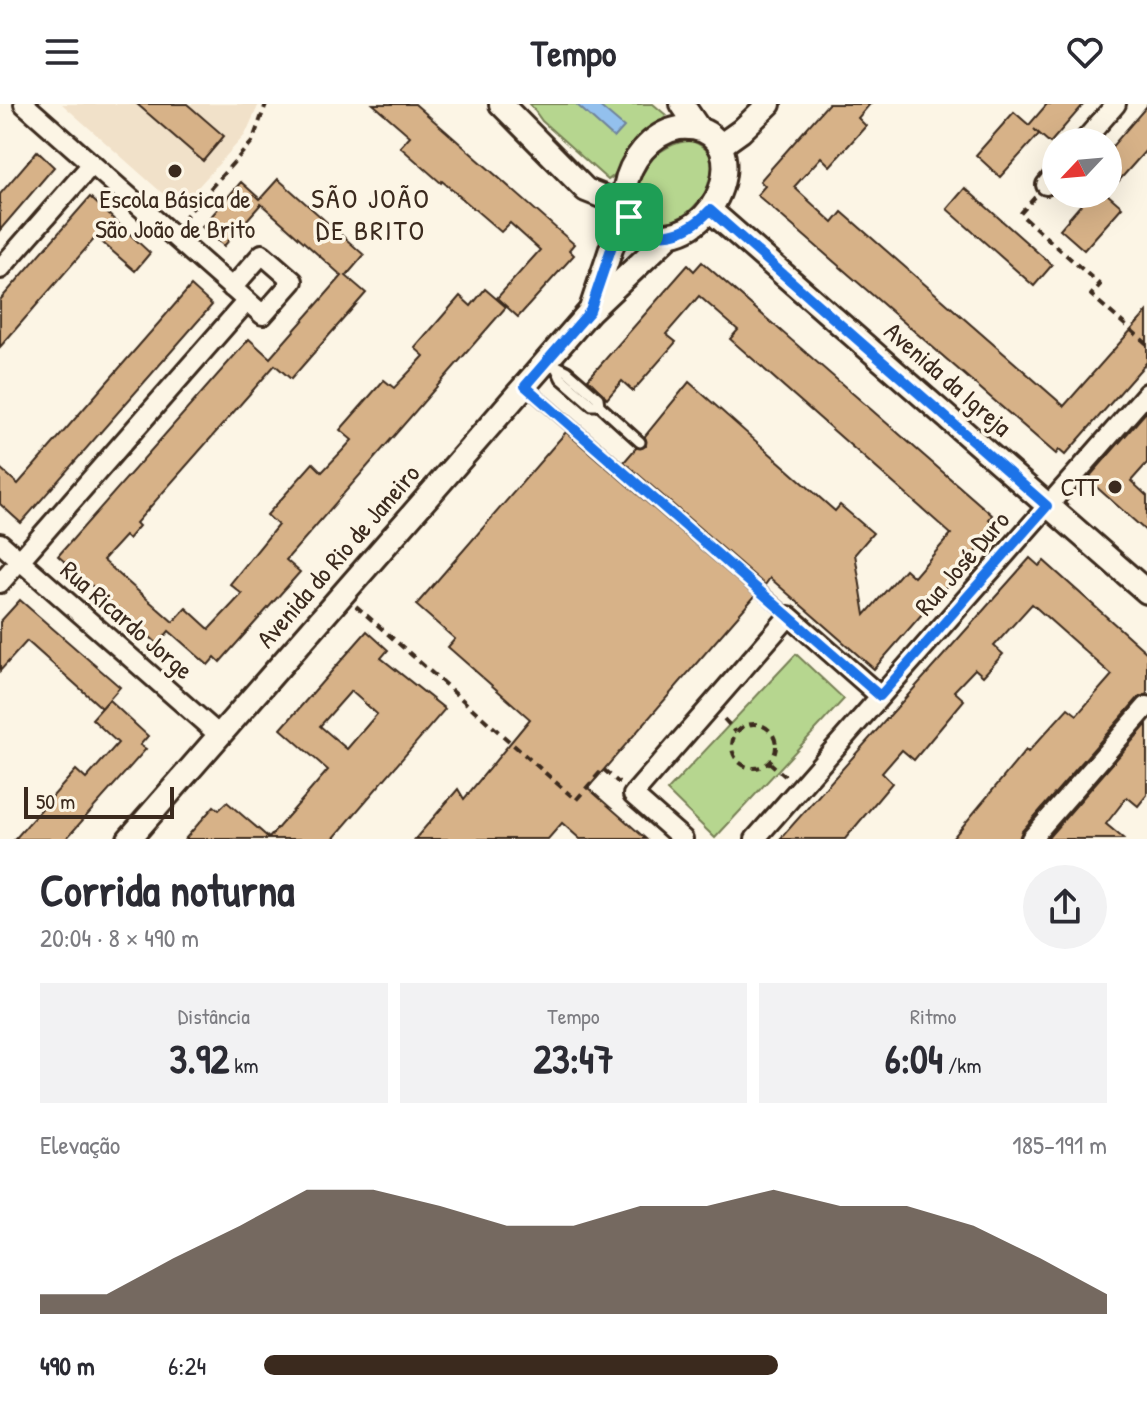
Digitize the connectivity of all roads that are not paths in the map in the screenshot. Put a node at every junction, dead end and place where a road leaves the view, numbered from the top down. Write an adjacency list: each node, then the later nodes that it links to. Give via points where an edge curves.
1 (24, 104): 9 (street)
2 (501, 104): 11 (street, via 586,190)
3 (682, 104): 7 (street)
4 (769, 104): 8 (street)
5 (1116, 104): 6 (street)
6 (1095, 128)
7 (699, 129): 8 (street); 11 (street, via 673,129 643,147 626,178)
8 (720, 146): 10 (street, via 725,178)
9 (92, 164): 13 (street); 14 (street)
10 (710, 210): 12 (street, via 689,228); 21 (street, Avenida da Igreja)
11 (627, 211): 12 (street, via 650,233); 16 (street, Avenida do Rio de Janeiro)
12 (670, 235): 16 (street, Avenida do Rio de Janeiro)
13 (0, 269)
14 (232, 288): 15 (street); 15 (street, via 262,254 293,281 263,315)
15 (247, 301): 23 (street)
16 (590, 311): 17 (street, Avenida do Rio de Janeiro)
17 (551, 364): 18 (street, Avenida do Rio de Janeiro); 20 (lane, via 571,387)
18 (525, 386): 26 (lane); 29 (street, Avenida do Rio de Janeiro)
19 (1147, 393): 21 (street, Rua José Duro)
20 (640, 442)
21 (1047, 506): 25 (street, Avenida da Igreja); 27 (street, Rua José Duro)
22 (0, 543): 23 (street, Rua Ricardo Jorge)
23 (20, 560): 24 (street); 29 (street, Rua Ricardo Jorge)
24 (0, 583)
25 (1147, 592)
26 (789, 616): 27 (street); 31 (street, via 633,795)
27 (880, 696): 32 (street, Rua José Duro)
28 (1147, 706): 33 (street)
29 (220, 736): 30 (street, Avenida do Rio de Janeiro)
30 (129, 839)
31 (683, 839)
32 (755, 839)
33 (1031, 839)

